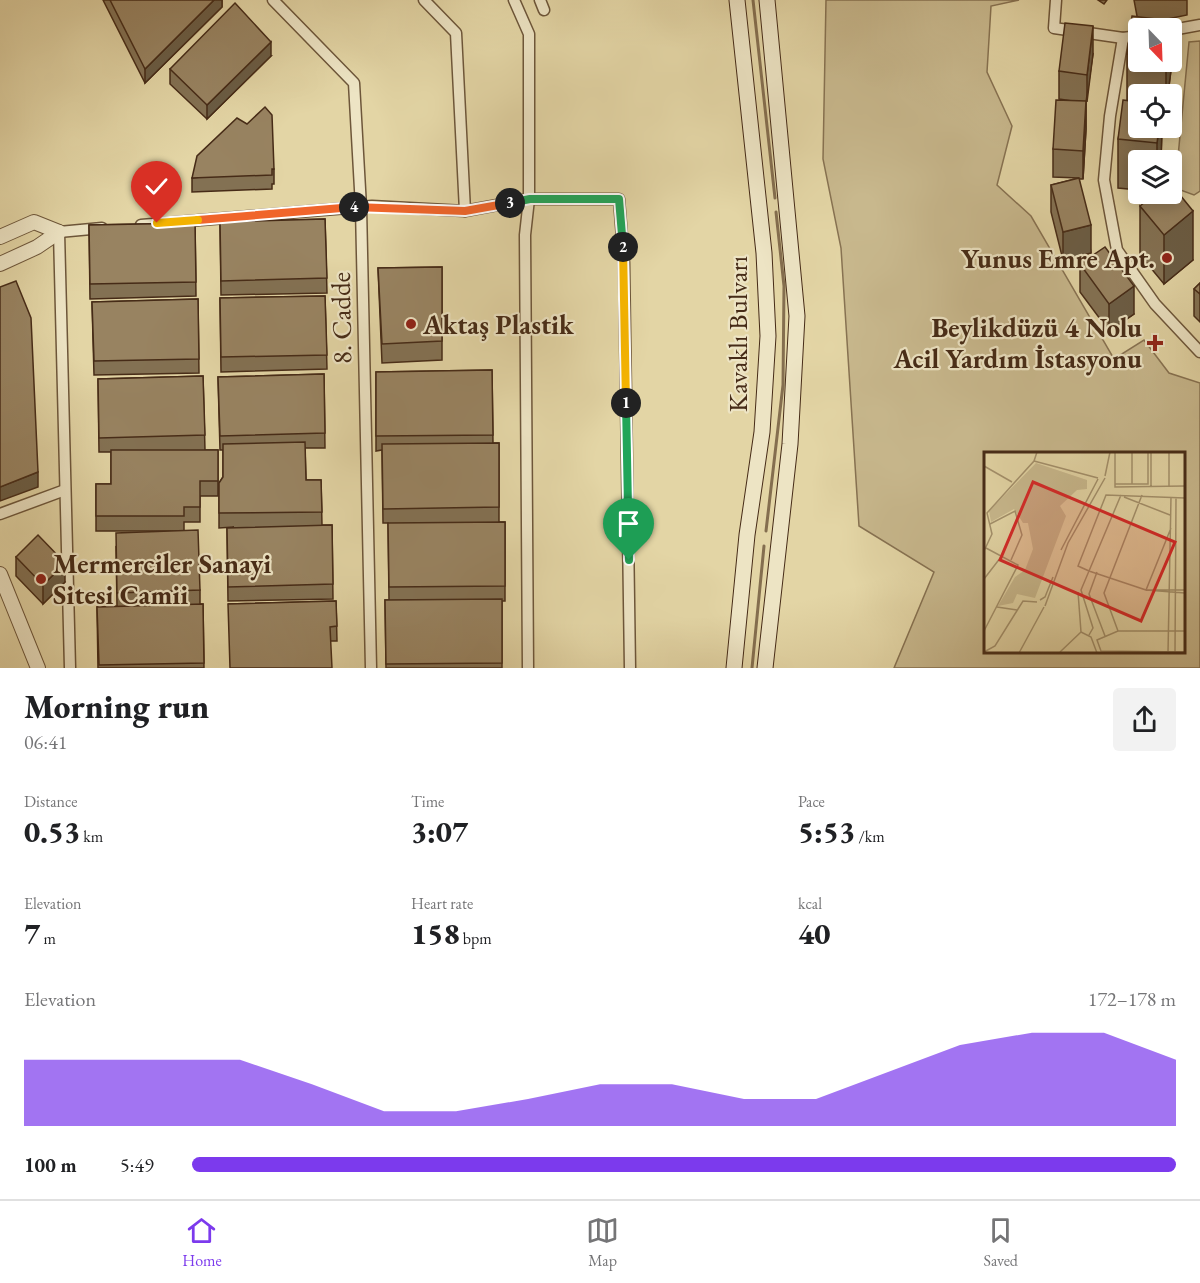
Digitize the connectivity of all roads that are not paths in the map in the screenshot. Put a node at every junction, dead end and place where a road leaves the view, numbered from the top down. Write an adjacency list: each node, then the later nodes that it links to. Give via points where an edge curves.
1 (273, 0): 12 (street, 8. Cadde, via 354,83)
2 (424, 0): 13 (street, via 456,33)
3 (514, 0): 11 (street, via 530,34)
4 (737, 0): 28 (main road, Kavaklı Bulvarı, via 768,324 762,432)
5 (767, 0): 29 (main road, Kavaklı Bulvarı, via 797,316 790,444)
6 (1056, 0): 10 (street, via 1054,28)
7 (1200, 25): 8 (street)
8 (1182, 28)
9 (1128, 37): 10 (street)
10 (1122, 38): 19 (street, via 1104,180 1117,250 1155,304)
11 (530, 199): 13 (street); 26 (street, via 525,235); 27 (street, via 619,199 624,263)
12 (361, 207): 13 (street); 14 (street); 25 (street, 8. Cadde)
13 (465, 211)
14 (125, 226)
15 (113, 227): 16 (street)
16 (59, 231): 17 (street, via 34,222); 18 (street, via 37,248); 20 (street)
17 (0, 237)
18 (0, 264)
19 (1200, 352)
20 (66, 490): 21 (street); 24 (street)
21 (0, 514)
22 (0, 574): 23 (street)
23 (38, 668)
24 (70, 668)
25 (371, 668)
26 (528, 668)
27 (630, 668)
28 (734, 668)
29 (765, 668)

